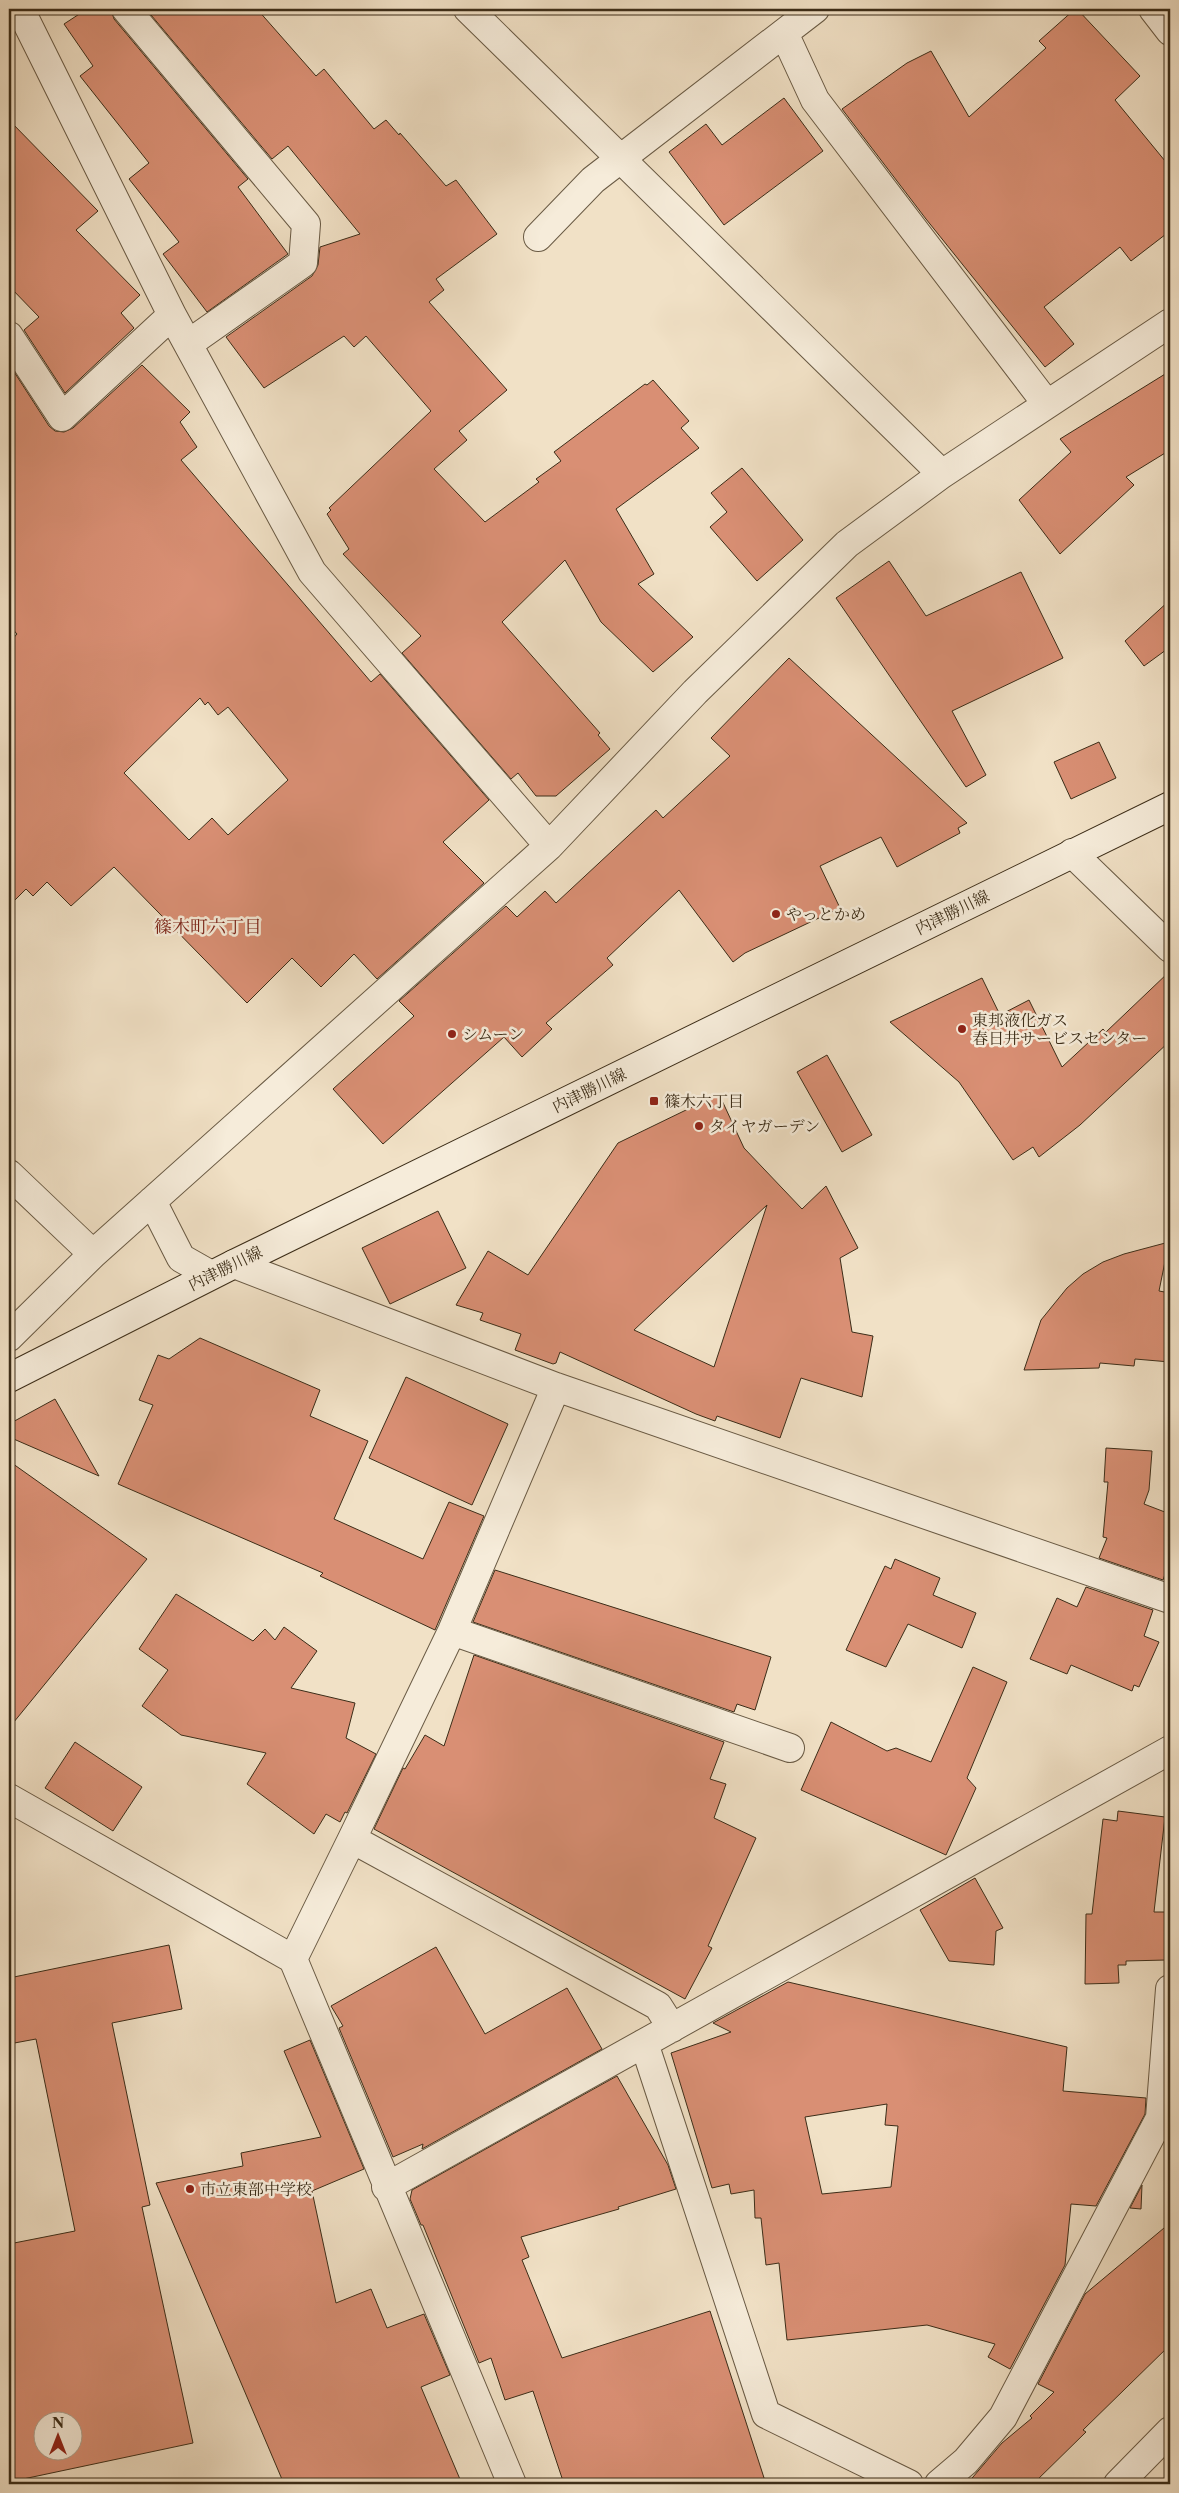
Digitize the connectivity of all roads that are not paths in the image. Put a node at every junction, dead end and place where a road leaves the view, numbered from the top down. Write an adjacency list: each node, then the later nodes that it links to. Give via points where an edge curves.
1 (15, 9): 7 (street)
2 (20, 9): 12 (street)
3 (126, 9): 15 (street, via 306,224 303,264)
4 (468, 9): 10 (street)
5 (815, 9): 9 (street)
6 (1153, 9): 8 (street)
7 (9, 12)
8 (1170, 31)
9 (784, 33): 10 (street); 16 (street, via 814,100)
10 (622, 159): 11 (street, via 593,180); 17 (street)
11 (538, 238)
12 (172, 315): 14 (street, via 62,417); 15 (street)
13 (1170, 322): 16 (street)
14 (9, 336)
15 (188, 344): 19 (street, via 312,572)
16 (1046, 403): 17 (street)
17 (942, 474): 19 (street, via 847,544 695,692)
18 (1170, 806): 20 (street, 内津勝川線)
19 (549, 846): 23 (street)
20 (1072, 853): 21 (street); 25 (street, 内津勝川線)
21 (1170, 948)
22 (9, 1174): 24 (street)
23 (152, 1202): 24 (street); 25 (street, via 181,1258)
24 (93, 1254): 26 (street)
25 (222, 1270): 27 (street, 内津勝川線); 28 (street)
26 (9, 1337)
27 (9, 1378)
28 (556, 1387): 29 (street); 30 (street)
29 (1170, 1600)
30 (452, 1631): 31 (street); 34 (street)
31 (790, 1748)
32 (1170, 1750): 37 (street)
33 (9, 1798): 35 (street)
34 (352, 1839): 35 (street); 37 (street, via 658,2006)
35 (292, 1959): 39 (street)
36 (1170, 1990): 43 (street, via 1160,2118 1003,2417 966,2461)
37 (672, 2028): 38 (street)
38 (644, 2043): 39 (street); 42 (street, via 766,2414)
39 (386, 2186): 41 (street)
40 (1170, 2431): 44 (street)
41 (512, 2484)
42 (909, 2484)
43 (939, 2484)
44 (1118, 2484)

